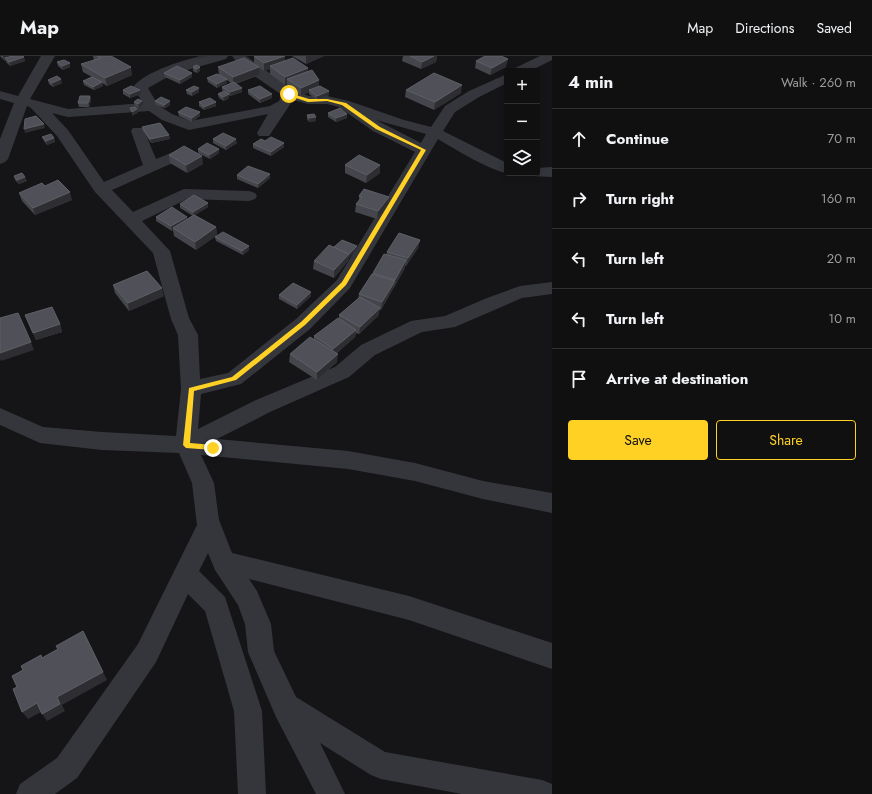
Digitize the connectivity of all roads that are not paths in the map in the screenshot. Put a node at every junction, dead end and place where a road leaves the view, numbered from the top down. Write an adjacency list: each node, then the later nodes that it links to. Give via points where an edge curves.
1 (48, 56): 11 (street)
2 (221, 56): 7 (street)
3 (239, 56): 10 (street)
4 (550, 56): 6 (street)
5 (160, 60): 7 (street)
6 (526, 68)
7 (172, 69): 14 (street, via 153,77 140,87)
8 (504, 79): 17 (street, via 450,109)
9 (0, 95): 11 (street)
10 (287, 99): 12 (street, via 327,100); 14 (street, via 274,109 189,126 167,117); 18 (street)
11 (22, 101): 13 (street); 15 (street); 21 (street)
12 (344, 104): 17 (street); 19 (street, via 378,128)
13 (37, 106): 14 (street, via 68,113); 26 (street, via 63,133)
14 (152, 107)
15 (0, 120)
16 (138, 131): 23 (street)
17 (434, 132): 19 (street); 22 (street)
18 (264, 133)
19 (423, 150): 30 (street, via 344,284 303,324 234,378)
20 (181, 154): 23 (street)
21 (0, 159)
22 (504, 167)
23 (152, 168): 26 (street)
24 (552, 172): 25 (street)
25 (540, 173)
26 (101, 188): 28 (street)
27 (249, 196): 28 (street, via 184,194)
28 (130, 220): 30 (street, via 160,251 180,319 188,335)
29 (552, 288): 32 (street, via 520,292 448,322 418,326 368,350 342,372 263,406)
30 (191, 389): 32 (street)
31 (0, 416): 32 (street, via 40,435)
32 (186, 445): 33 (street, via 348,460 415,472 483,490); 34 (street, via 203,483)
33 (552, 503)
34 (209, 525): 35 (street); 36 (street)
35 (223, 562): 37 (street, via 409,608); 38 (street, via 248,599 258,624 261,652)
36 (185, 574): 39 (street, via 147,653 67,768); 40 (street, via 216,605 248,711)
37 (552, 656)
38 (286, 707): 41 (street); 42 (street, via 382,765)
39 (30, 794)
40 (252, 794)
41 (331, 794)
42 (542, 794)

